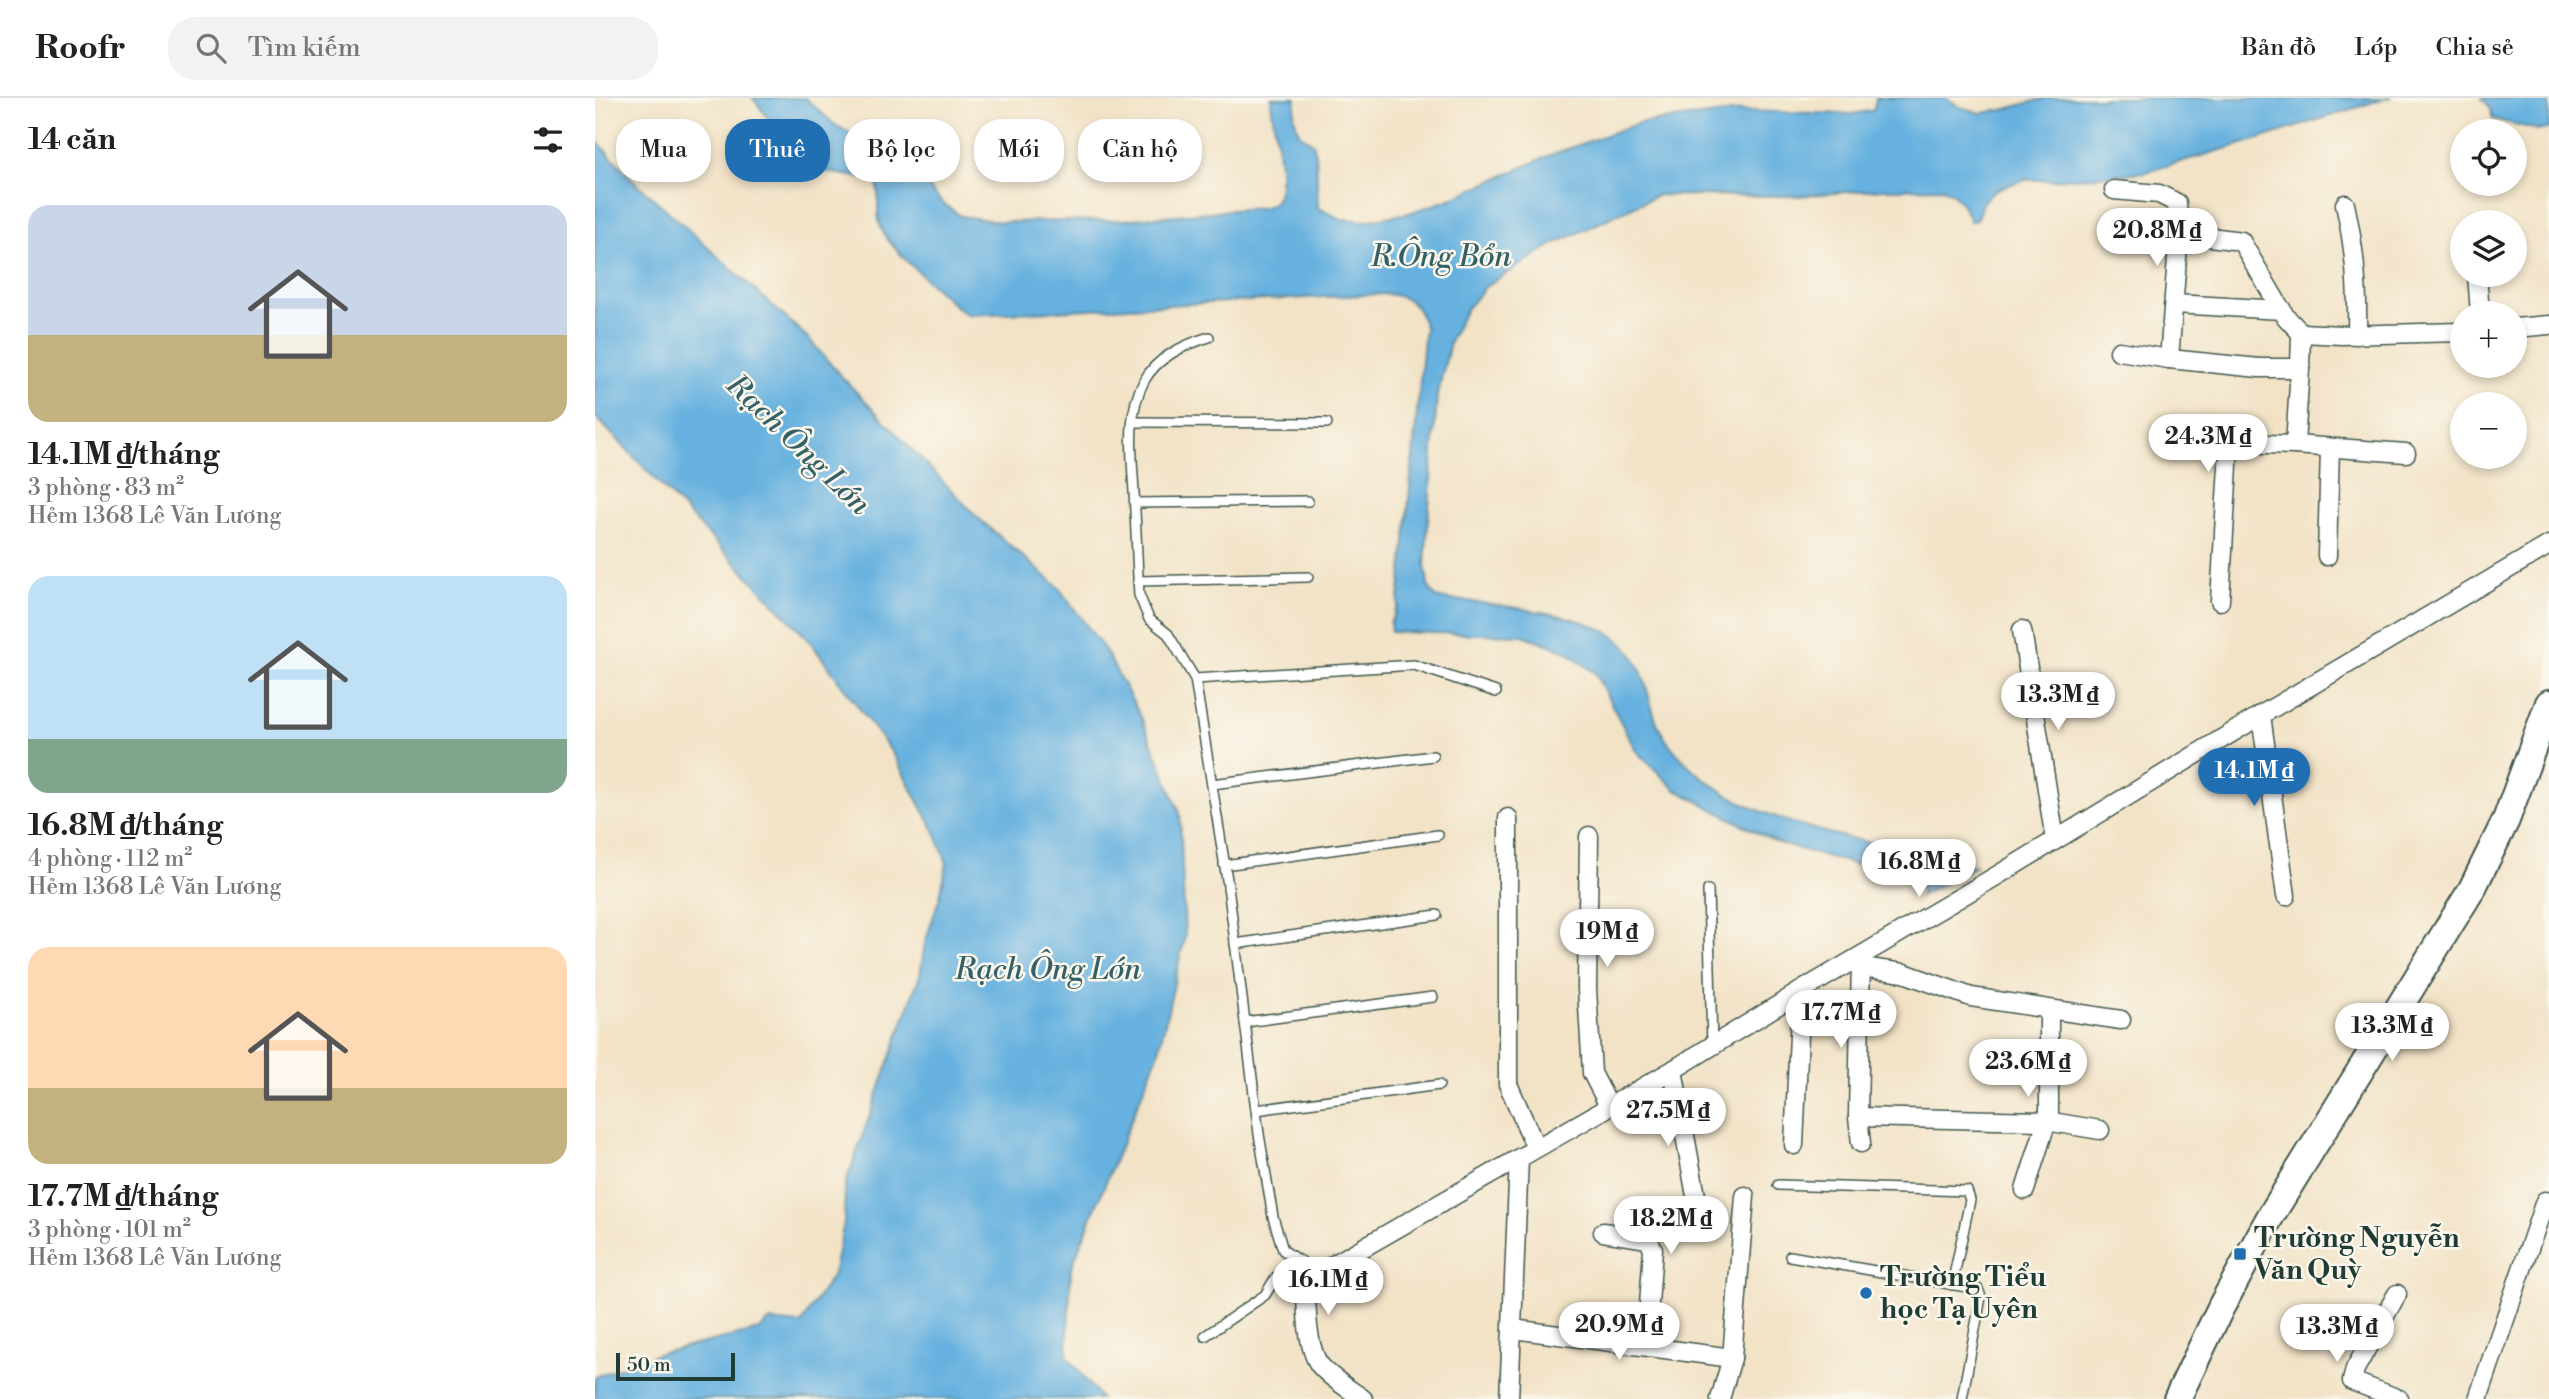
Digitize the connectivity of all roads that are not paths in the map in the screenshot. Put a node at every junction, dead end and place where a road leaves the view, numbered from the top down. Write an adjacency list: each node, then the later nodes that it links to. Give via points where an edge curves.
1 (2114, 190): 3 (street, via 2159,194 2177,203)
2 (2345, 204): 10 (street, via 2358,280)
3 (2179, 233): 4 (street); 5 (street, via 2241,241)
4 (2174, 304): 5 (street); 13 (street)
5 (2282, 310): 9 (street)
6 (2549, 324): 7 (street)
7 (2527, 327)
8 (2450, 332): 10 (street)
9 (2301, 333): 10 (street); 14 (street)
10 (2350, 335)
11 (1209, 337): 15 (lane, via 1182,345 1145,379)
12 (2119, 351): 13 (street)
13 (2169, 359): 14 (street)
14 (2299, 368): 17 (street)
15 (1133, 422): 16 (lane); 21 (lane)
16 (1328, 423)
17 (2295, 445): 18 (street); 26 (street, via 2237,443 2229,448)
18 (2330, 449): 19 (street); 23 (street)
19 (2406, 453)
20 (1308, 501): 21 (lane)
21 (1135, 503): 25 (lane)
22 (2549, 545): 31 (street)
23 (2327, 556)
24 (1308, 577): 25 (lane)
25 (1138, 581): 28 (lane, via 1149,619 1168,634)
26 (2220, 601)
27 (2022, 630): 37 (street)
28 (1195, 679): 29 (lane, via 1414,665); 33 (lane)
29 (1496, 692)
30 (2549, 703): 80 (main road, via 2506,820 2472,889 2270,1217)
31 (2261, 715): 37 (street); 40 (street)
32 (1433, 756): 33 (lane)
33 (1212, 784): 38 (lane)
34 (1508, 818): 59 (street, via 1509,1084)
35 (1438, 835): 38 (lane)
36 (1589, 836): 52 (street, via 1587,989 1592,1073)
37 (2055, 840): 43 (street)
38 (1224, 865): 42 (lane)
39 (1708, 890): 49 (lane)
40 (2286, 896)
41 (1437, 915): 42 (lane)
42 (1235, 944): 48 (lane)
43 (1861, 961): 44 (street); 46 (street, via 1971,997); 54 (street)
44 (1801, 990): 49 (street); 58 (street)
45 (1433, 997): 48 (lane)
46 (2049, 1010): 47 (street); 55 (street)
47 (2121, 1020)
48 (1245, 1022): 53 (lane)
49 (1712, 1045): 50 (street)
50 (1673, 1070): 52 (street); 65 (street)
51 (1439, 1085): 53 (lane)
52 (1609, 1106): 59 (street)
53 (1256, 1110): 68 (lane, via 1273,1217 1283,1250)
54 (1858, 1117): 55 (street); 57 (street)
55 (2046, 1121): 56 (street); 62 (street)
56 (2101, 1130)
57 (1861, 1143)
58 (1794, 1145)
59 (1536, 1148): 60 (street)
60 (1519, 1158): 69 (street); 72 (street)
61 (1778, 1185): 70 (lane, via 1967,1191 1971,1200)
62 (2025, 1190)
63 (1745, 1196): 75 (street)
64 (2549, 1202): 82 (street, via 2545,1201)
65 (1700, 1218)
66 (1602, 1232): 74 (street, via 1648,1239 1653,1249)
67 (1790, 1256): 70 (lane)
68 (1301, 1261): 69 (lane); 73 (lane, via 1276,1277 1265,1295)
69 (1311, 1278): 76 (street, via 1307,1301 1317,1362)
70 (1952, 1285): 79 (lane, via 1977,1289 1981,1297)
71 (2397, 1294): 81 (street, via 2352,1381)
72 (1513, 1329): 74 (street); 77 (street)
73 (1205, 1336)
74 (1646, 1346): 75 (street)
75 (1732, 1358): 78 (street)
76 (1363, 1399)
77 (1509, 1399)
78 (1720, 1399)
79 (1962, 1399)
80 (2177, 1399)
81 (2399, 1399)
82 (2478, 1399)

